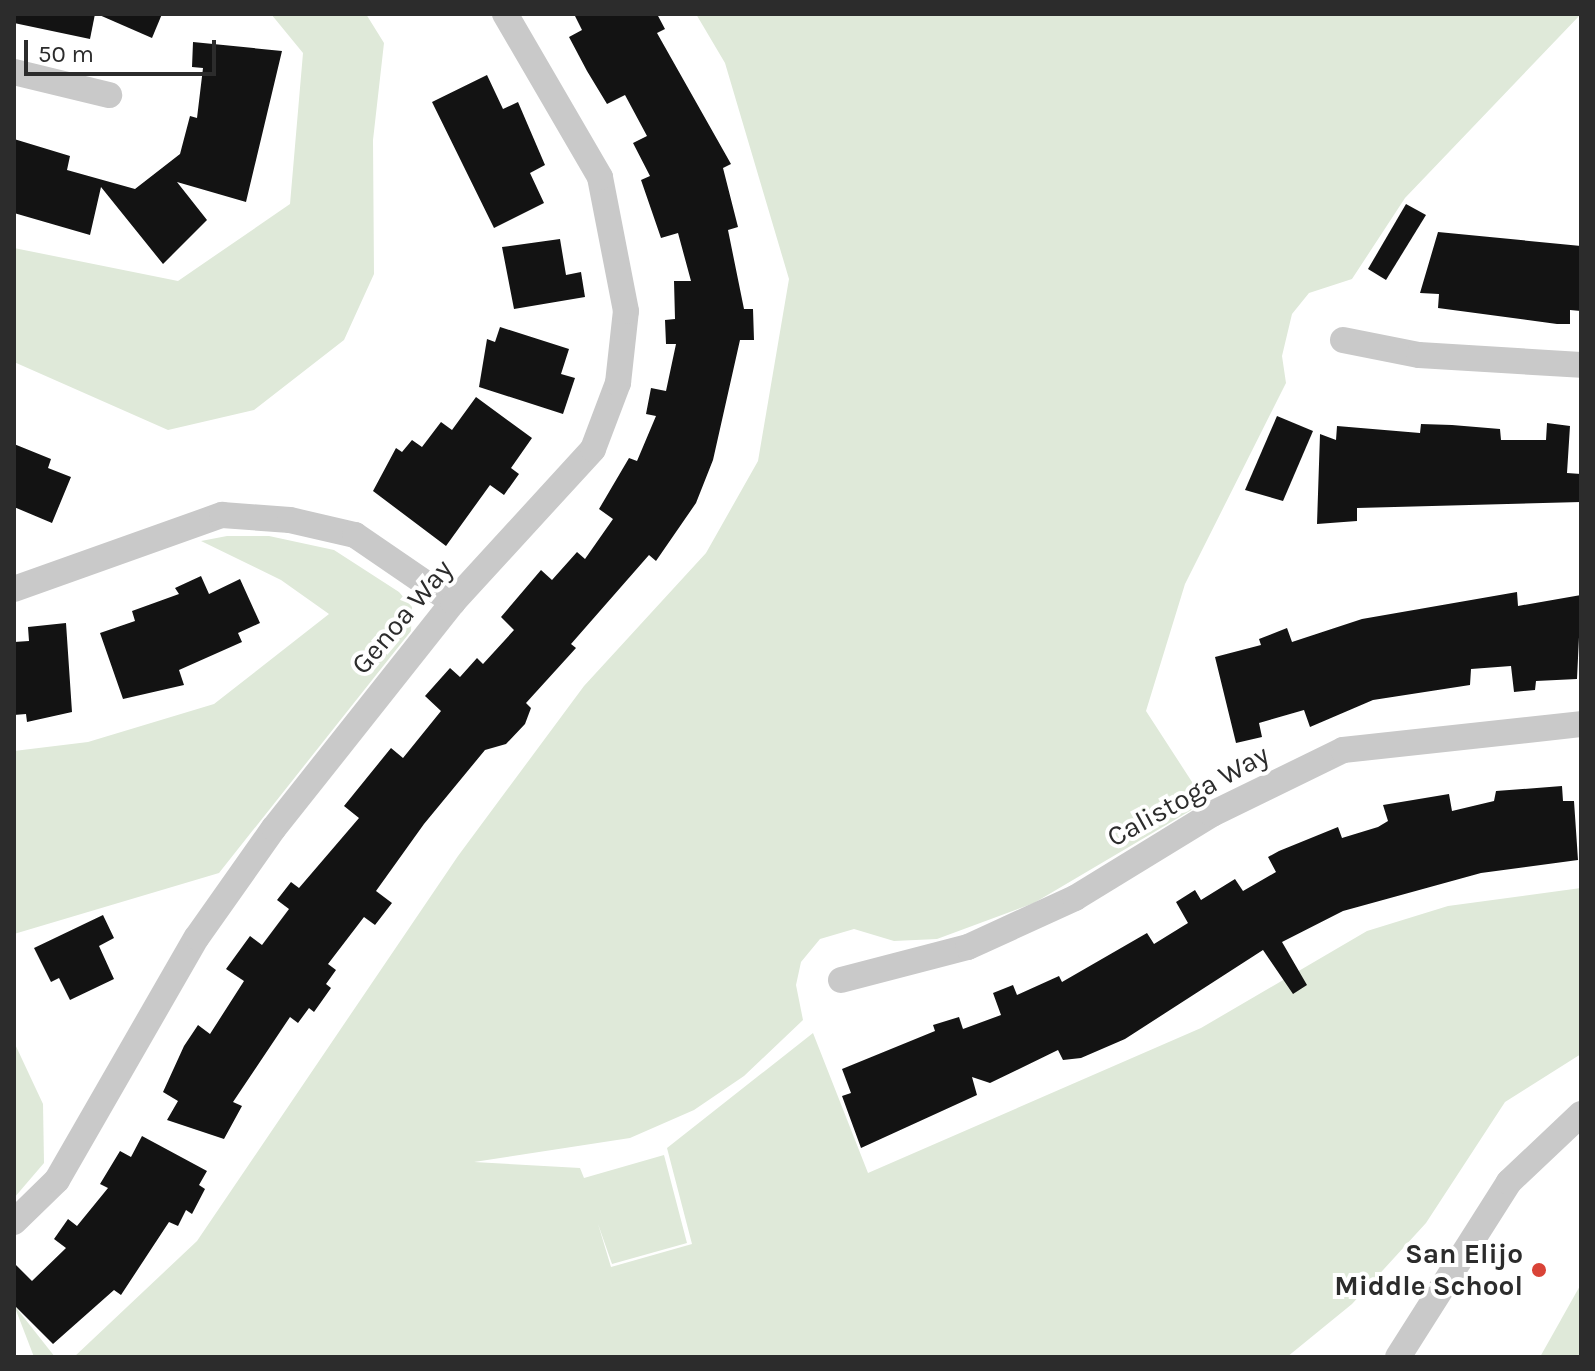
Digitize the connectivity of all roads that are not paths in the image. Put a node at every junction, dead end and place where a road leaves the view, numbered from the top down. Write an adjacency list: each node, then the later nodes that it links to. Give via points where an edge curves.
1 (505, 14): 7 (street, Genoa Way, via 600,177 626,311 618,383 593,449)
2 (14, 72): 3 (street)
3 (109, 95)
4 (1343, 340): 5 (street, via 1419,355)
5 (1581, 365)
6 (14, 589): 7 (street, via 222,515 355,535)
7 (453, 602): 11 (street, Genoa Way, via 265,840 197,937 66,1167)
8 (1581, 724): 9 (street, Calistoga Way, via 1343,750 982,941)
9 (841, 980)
10 (1581, 1114): 12 (street, via 1509,1182)
11 (14, 1222)
12 (1398, 1357)

